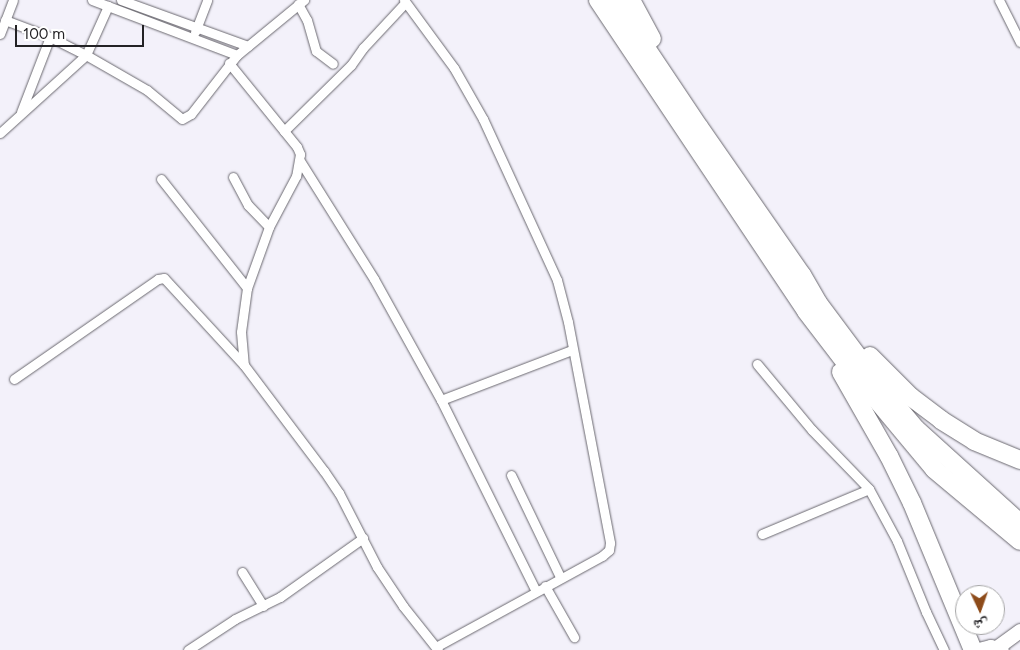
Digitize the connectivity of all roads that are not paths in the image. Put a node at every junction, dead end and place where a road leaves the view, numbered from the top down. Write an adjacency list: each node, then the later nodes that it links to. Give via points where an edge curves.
1 (13, 0): 12 (street)
2 (92, 0): 11 (street)
3 (121, 0): 13 (street)
4 (207, 0): 13 (street)
5 (598, 0): 33 (highway)
6 (614, 0): 23 (highway)
7 (631, 0): 23 (highway)
8 (999, 0): 17 (street)
9 (404, 1): 25 (street, via 344,71); 34 (street, via 454,68 483,119 557,280)
10 (301, 2): 18 (street); 22 (street, via 316,51)
11 (108, 6): 16 (street); 19 (street)
12 (5, 20): 14 (street); 15 (street)
13 (197, 28): 16 (street); 18 (street)
14 (0, 34)
15 (50, 37): 19 (street); 24 (street)
16 (192, 38): 20 (street)
17 (1020, 42)
18 (248, 46): 20 (street)
19 (86, 55): 21 (street, via 147,90 182,119 191,114); 24 (street)
20 (237, 55): 21 (street)
21 (229, 63): 25 (street)
22 (333, 64)
23 (680, 98): 31 (highway)
24 (21, 114): 26 (street)
25 (284, 130): 27 (street, via 297,147)
26 (0, 133)
27 (300, 161): 30 (street, via 296,176); 38 (street, via 374,279)
28 (233, 177): 30 (street, via 248,205)
29 (161, 179): 32 (street)
30 (269, 227): 32 (street)
31 (802, 275): 39 (highway, via 882,371 911,397 974,441); 42 (highway, via 848,345 916,429)
32 (247, 288): 36 (street, via 241,332)
33 (806, 311): 45 (highway, via 934,469); 57 (highway, via 889,456 916,512)
34 (572, 350): 38 (street); 47 (street, via 610,543 606,553)
35 (757, 364): 41 (street, via 812,430)
36 (244, 365): 37 (street, via 162,278); 44 (street, via 339,492)
37 (14, 379)
38 (441, 400): 49 (street)
39 (1020, 460)
40 (511, 475): 47 (street)
41 (869, 489): 43 (street); 56 (street, via 897,541)
42 (1020, 523)
43 (762, 534)
44 (363, 538): 50 (street); 53 (street, via 377,567 403,606)
45 (1020, 541)
46 (242, 572): 50 (street)
47 (560, 577): 48 (street)
48 (545, 586): 49 (street); 52 (street)
49 (536, 591): 53 (street)
50 (263, 606): 55 (street, via 235,618)
51 (1020, 631): 54 (main road)
52 (574, 637)
53 (437, 649)
54 (1000, 649): 58 (main road, via 988,647)
55 (188, 650)
56 (944, 650)
57 (973, 650)
58 (980, 650)

